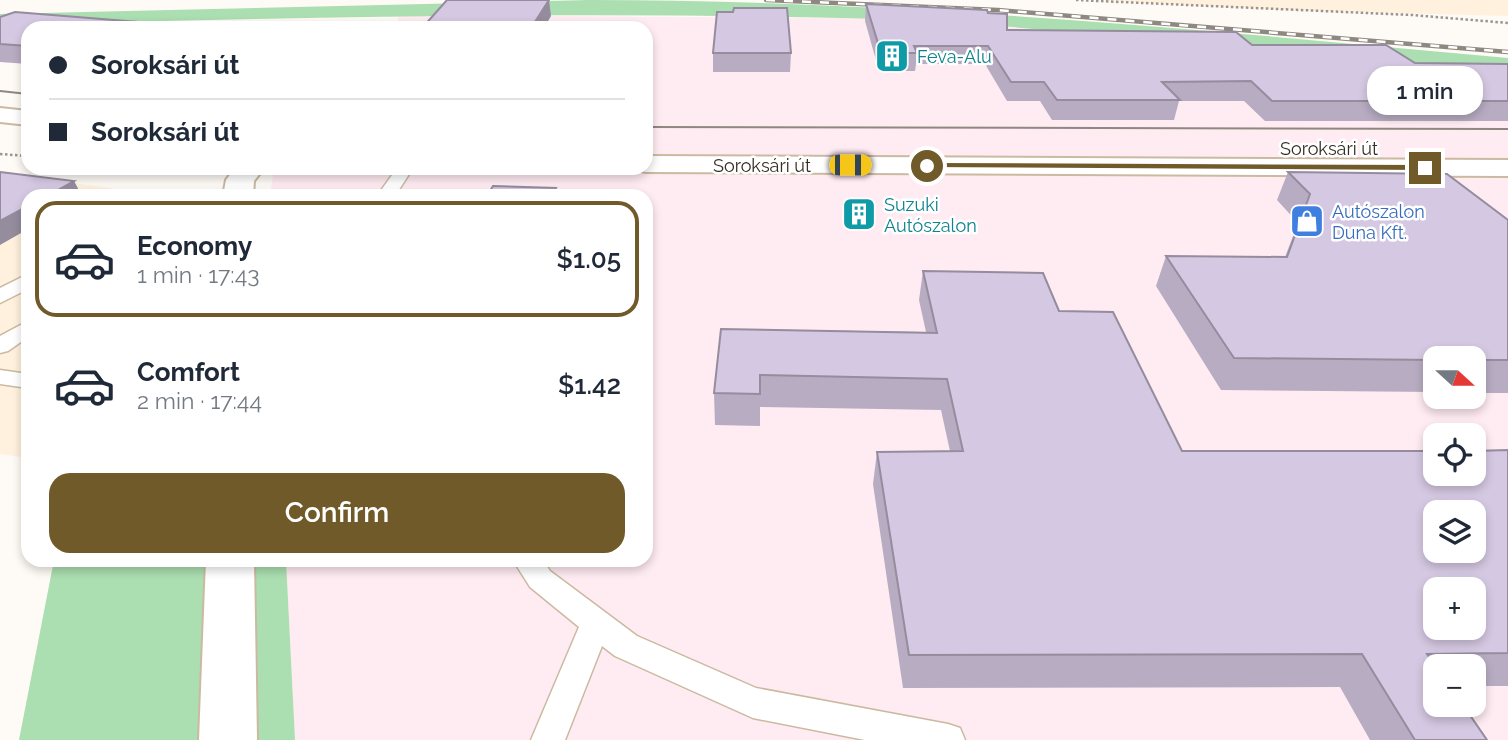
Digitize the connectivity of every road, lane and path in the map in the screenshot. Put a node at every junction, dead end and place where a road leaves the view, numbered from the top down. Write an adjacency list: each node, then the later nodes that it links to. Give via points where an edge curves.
1 (1076, 0): 2 (path)
2 (1508, 23)
3 (0, 114): 4 (main road)
4 (21, 118)
5 (21, 120): 6 (lane)
6 (0, 121)
7 (0, 136): 8 (main road)
8 (21, 138)
9 (653, 147): 10 (main road, Soroksári út)
10 (1508, 148)
11 (0, 154): 12 (path)
12 (21, 156)
13 (653, 164): 14 (main road, Soroksári út)
14 (1508, 168)
15 (21, 284): 16 (lane)
16 (0, 297)
17 (21, 332): 18 (lane)
18 (0, 346)
19 (0, 377): 20 (lane)
20 (21, 380)
21 (230, 567): 24 (main road)
22 (532, 567): 23 (lane, via 540,579)
23 (596, 623): 25 (lane); 26 (lane, via 626,646 753,703)
24 (228, 740)
25 (548, 740)
26 (948, 740)

